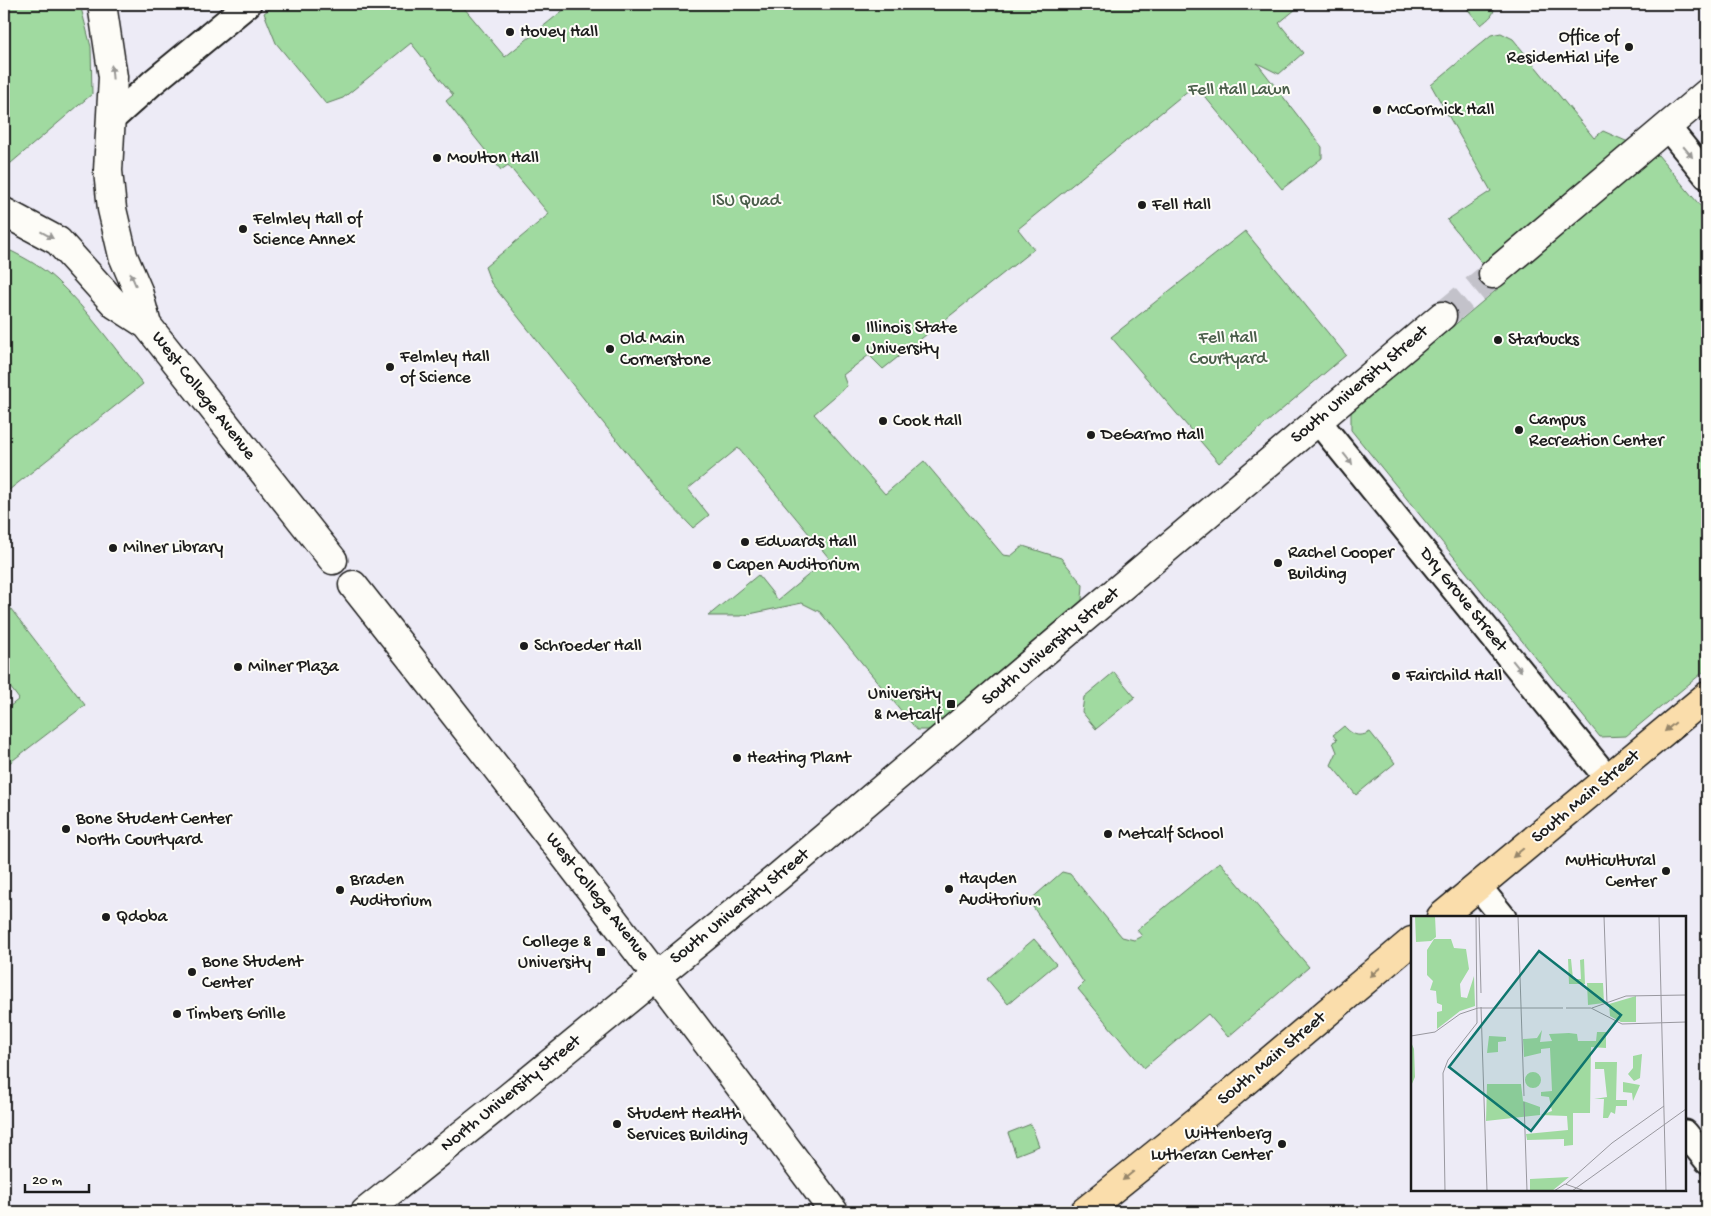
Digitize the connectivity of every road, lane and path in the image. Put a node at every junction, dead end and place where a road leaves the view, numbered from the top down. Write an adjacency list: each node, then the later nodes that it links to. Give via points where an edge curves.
1 (102, 4): 4 (street, West College Avenue, one-way to 1, via 112,77)
2 (248, 4): 4 (street)
3 (1707, 93): 5 (street)
4 (111, 120): 10 (street, West College Avenue, one-way to 4, via 123,256 112,209 108,171)
5 (1668, 128): 6 (street, one-way to 6); 8 (street)
6 (1707, 176)
7 (4, 212): 10 (street, one-way to 10, via 58,241 116,305)
8 (1493, 274)
9 (1442, 316): 11 (street, South University Street)
10 (147, 325): 12 (street, West College Avenue)
11 (1318, 421): 15 (street, Dry Grove Street, one-way to 15); 20 (street, South University Street)
12 (333, 560)
13 (353, 585): 20 (street, West College Avenue)
14 (1707, 696): 15 (main road, South Main Street, one-way to 15)
15 (1608, 778): 16 (main road, South Main Street, one-way to 16)
16 (1478, 886): 17 (main road, South Main Street); 18 (street)
17 (1442, 916)
18 (1503, 916)
19 (1411, 942): 25 (main road, South Main Street, one-way to 25)
20 (657, 975): 23 (street, North University Street); 24 (street, West College Avenue)
21 (1686, 1134): 22 (street)
22 (1707, 1160)
23 (365, 1212)
24 (834, 1212)
25 (1084, 1212)

